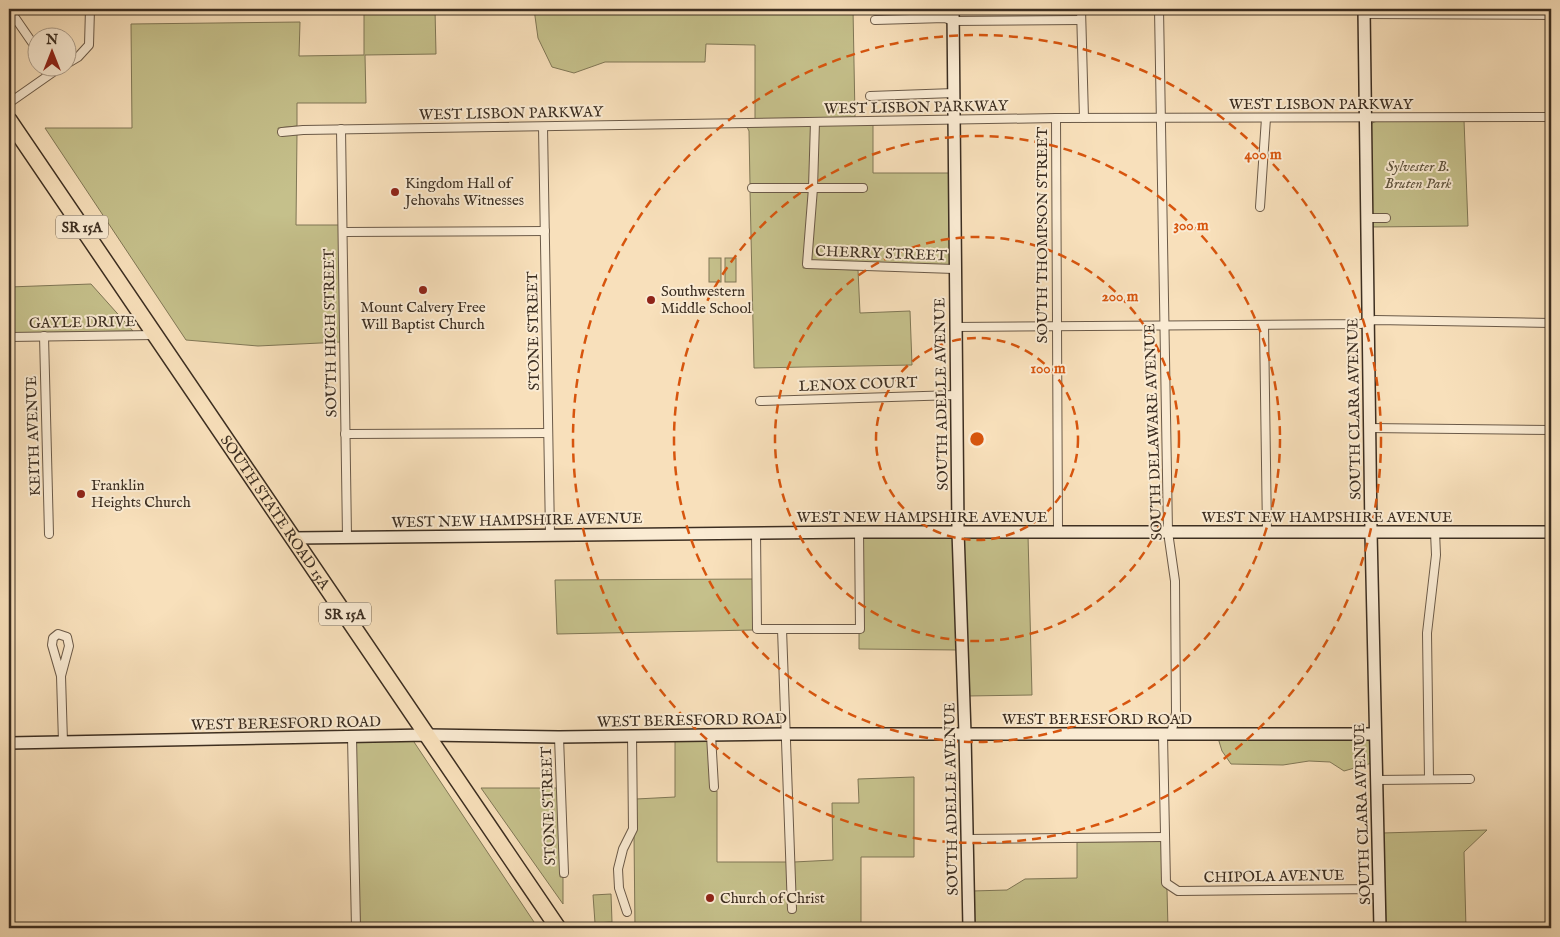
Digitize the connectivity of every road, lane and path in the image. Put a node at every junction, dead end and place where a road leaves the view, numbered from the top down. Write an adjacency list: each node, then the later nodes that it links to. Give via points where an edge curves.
1 (9, 9): 10 (street)
2 (90, 9): 11 (street, via 89,45)
3 (1081, 9): 9 (street)
4 (1159, 9): 19 (street, SOUTH DELAWARE AVENUE)
5 (1365, 12): 6 (street); 21 (street, SOUTH CLARA AVENUE)
6 (1551, 14)
7 (953, 15): 8 (street); 9 (street); 13 (street, SOUTH ADELLE AVENUE)
8 (875, 20)
9 (1081, 20): 18 (street)
10 (28, 37)
11 (78, 57)
12 (41, 78): 15 (street)
13 (954, 94): 14 (street); 23 (street, SOUTH ADELLE AVENUE)
14 (870, 96)
15 (9, 103)
16 (1551, 117): 21 (street, WEST LISBON PARKWAY)
17 (1056, 118): 18 (street, WEST LISBON PARKWAY); 23 (street, WEST LISBON PARKWAY); 41 (street, SOUTH THOMPSON STREET)
18 (1084, 118): 19 (street, WEST LISBON PARKWAY)
19 (1161, 118): 20 (street, WEST LISBON PARKWAY); 39 (street, SOUTH DELAWARE AVENUE)
20 (1266, 118): 21 (street, WEST LISBON PARKWAY); 31 (street)
21 (1365, 118): 32 (street, SOUTH CLARA AVENUE)
22 (9, 120): 43 (highway, SOUTH STATE ROAD 15A / SR 15A)
23 (954, 120): 24 (street, WEST LISBON PARKWAY); 36 (street, SOUTH ADELLE AVENUE)
24 (815, 122): 25 (street, WEST LISBON PARKWAY); 29 (street)
25 (543, 127): 26 (street, WEST LISBON PARKWAY); 34 (street, STONE STREET)
26 (341, 129): 27 (street, WEST LISBON PARKWAY); 35 (street, SOUTH HIGH STREET)
27 (282, 132)
28 (752, 188): 29 (street)
29 (813, 188): 30 (street); 36 (street, CHERRY STREET, via 807,264)
30 (863, 188)
31 (1260, 208)
32 (1366, 218): 33 (street); 37 (street, SOUTH CLARA AVENUE)
33 (1386, 218)
34 (545, 231): 35 (street); 50 (street, STONE STREET)
35 (343, 232): 51 (street, SOUTH HIGH STREET)
36 (954, 269): 42 (street, SOUTH ADELLE AVENUE)
37 (1368, 322): 38 (street); 40 (street); 48 (street, SOUTH CLARA AVENUE)
38 (1551, 323)
39 (1164, 325): 40 (street); 41 (street); 56 (street, SOUTH DELAWARE AVENUE)
40 (1264, 325): 57 (street)
41 (1056, 326): 42 (street); 55 (street, SOUTH THOMPSON STREET)
42 (955, 327): 46 (street, SOUTH ADELLE AVENUE)
43 (155, 335): 44 (street, GAYLE DRIVE); 64 (highway, SOUTH STATE ROAD 15A / SR 15A)
44 (44, 336): 45 (street, GAYLE DRIVE); 61 (street, KEITH AVENUE)
45 (9, 337)
46 (956, 395): 47 (street, LENOX COURT); 52 (street, SOUTH ADELLE AVENUE)
47 (760, 401)
48 (1369, 428): 49 (street); 58 (street, SOUTH CLARA AVENUE)
49 (1551, 430)
50 (548, 433): 51 (street); 62 (street, STONE STREET)
51 (345, 434): 63 (street, SOUTH HIGH STREET)
52 (958, 531): 54 (street, WEST NEW HAMPSHIRE AVENUE); 55 (street, WEST NEW HAMPSHIRE AVENUE); 68 (street, SOUTH ADELLE AVENUE)
53 (756, 532): 54 (street, WEST NEW HAMPSHIRE AVENUE); 62 (street, WEST NEW HAMPSHIRE AVENUE); 65 (street, via 757,629)
54 (859, 532): 65 (street, via 860,629)
55 (1058, 532): 56 (street, WEST NEW HAMPSHIRE AVENUE)
56 (1168, 532): 57 (street, WEST NEW HAMPSHIRE AVENUE); 69 (street, SOUTH DELAWARE AVENUE, via 1175,580 1176,713)
57 (1267, 532): 58 (street, WEST NEW HAMPSHIRE AVENUE)
58 (1371, 532): 59 (street, WEST NEW HAMPSHIRE AVENUE); 70 (street, SOUTH CLARA AVENUE)
59 (1435, 532): 60 (street, WEST NEW HAMPSHIRE AVENUE); 78 (street, via 1436,555 1427,633)
60 (1551, 532)
61 (49, 534)
62 (550, 534): 63 (street, WEST NEW HAMPSHIRE AVENUE)
63 (347, 537): 64 (street, WEST NEW HAMPSHIRE AVENUE)
64 (293, 538): 71 (highway, SOUTH STATE ROAD 15A / SR 15A)
65 (782, 629): 67 (street)
66 (61, 676): 66 (street, via 52,645 58,634 67,638 69,646); 76 (street)
67 (787, 734): 68 (street, WEST BERESFORD ROAD); 73 (street, WEST BERESFORD ROAD); 87 (street)
68 (965, 734): 69 (street, WEST BERESFORD ROAD); 83 (street, SOUTH ADELLE AVENUE)
69 (1167, 734): 70 (street, WEST BERESFORD ROAD); 82 (street, SOUTH DELAWARE AVENUE)
70 (1375, 734): 80 (street, SOUTH CLARA AVENUE)
71 (427, 735): 74 (street, WEST BERESFORD ROAD); 75 (street, WEST BERESFORD ROAD); 90 (highway, SOUTH STATE ROAD 15A / SR 15A)
72 (632, 735): 73 (street, WEST BERESFORD ROAD); 75 (street, WEST BERESFORD ROAD); 88 (street, via 633,829 618,869 619,888)
73 (711, 735): 81 (street)
74 (352, 737): 76 (street, WEST BERESFORD ROAD); 89 (street)
75 (559, 737): 84 (street, STONE STREET)
76 (63, 742): 77 (street, WEST BERESFORD ROAD)
77 (9, 743)
78 (1429, 779): 79 (street); 80 (street)
79 (1470, 779)
80 (1376, 780): 86 (street, SOUTH CLARA AVENUE)
81 (714, 787)
82 (1165, 837): 83 (street); 85 (street, SOUTH DELAWARE AVENUE, via 1166,883)
83 (968, 839): 91 (street, SOUTH ADELLE AVENUE)
84 (564, 873)
85 (1170, 887): 86 (street, CHIPOLA AVENUE, via 1178,891)
86 (1379, 889): 92 (street, SOUTH CLARA AVENUE)
87 (792, 909)
88 (627, 912)
89 (356, 928)
90 (558, 928)
91 (969, 928)
92 (1380, 928)

